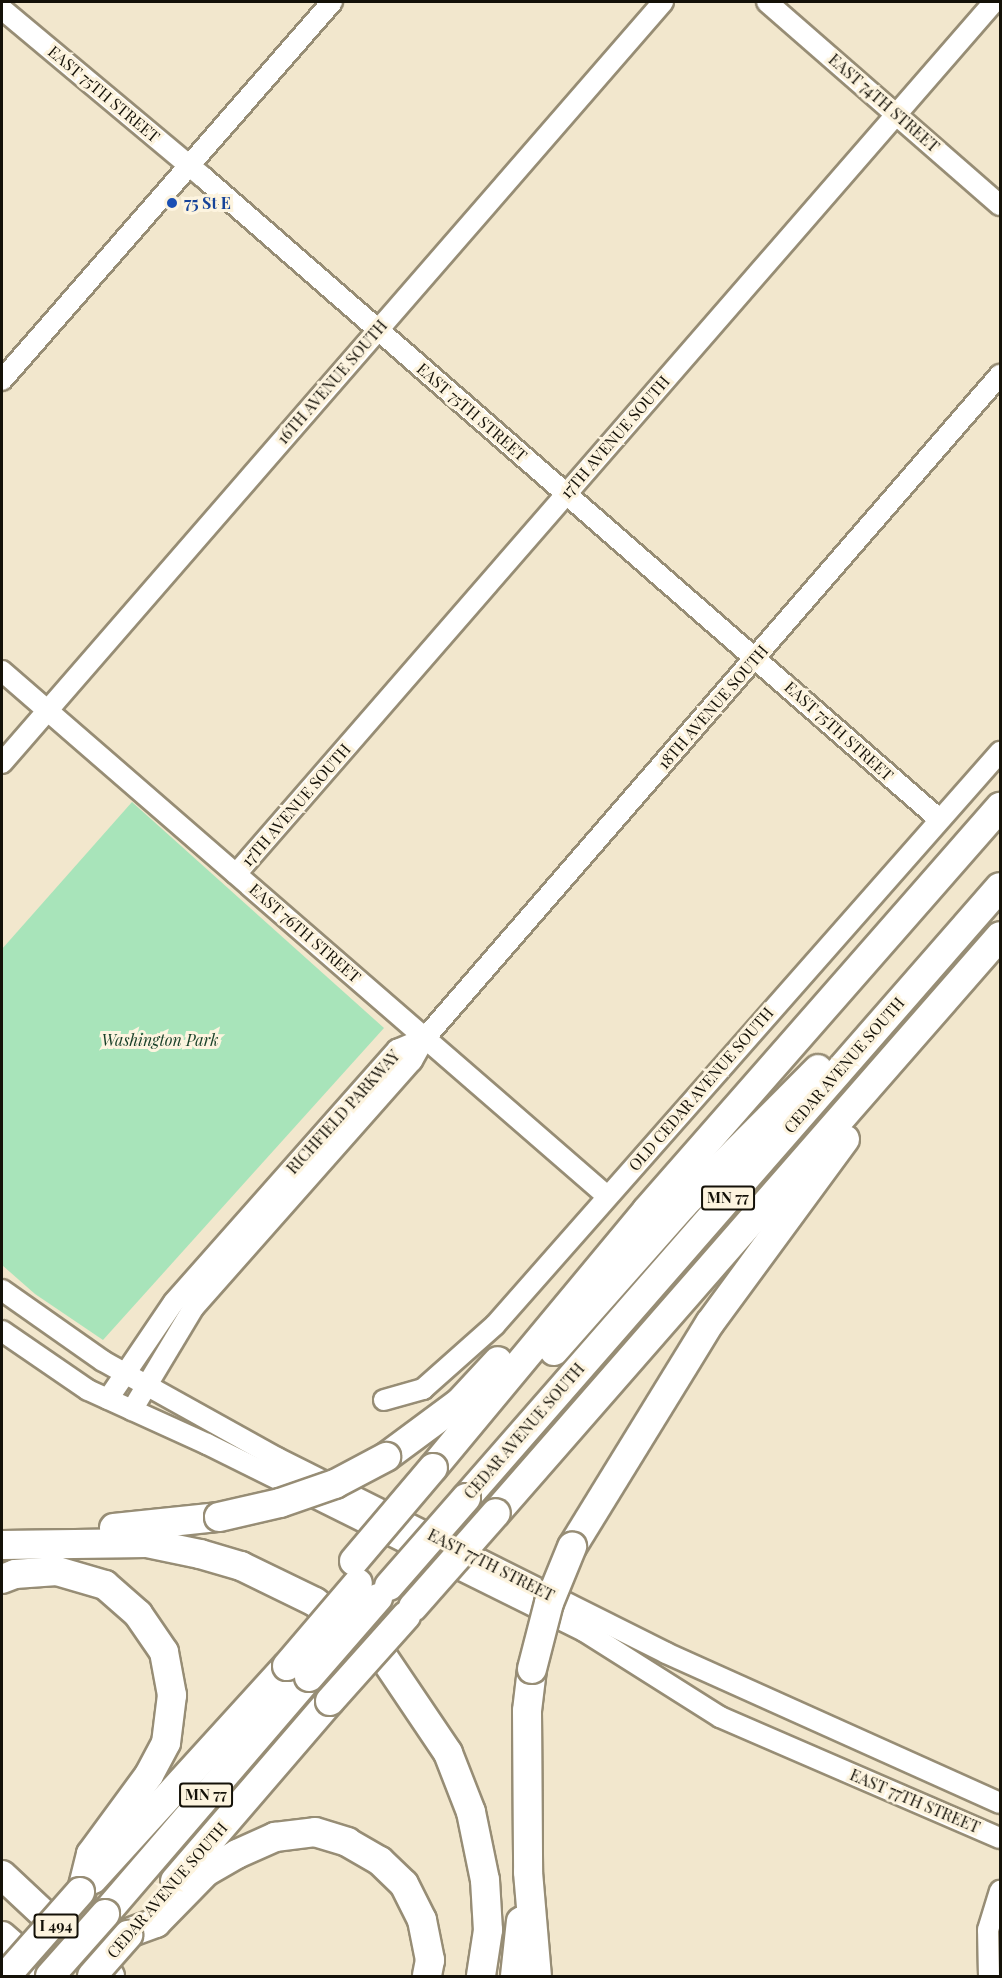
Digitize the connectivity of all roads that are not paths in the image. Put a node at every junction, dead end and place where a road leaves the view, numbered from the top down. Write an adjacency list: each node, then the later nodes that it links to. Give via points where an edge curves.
1 (332, 2): 7 (street)
2 (663, 2): 9 (street, 16TH AVENUE SOUTH)
3 (767, 2): 6 (street, EAST 74TH STREET)
4 (994, 2): 6 (street, 17TH AVENUE SOUTH)
5 (2, 9): 7 (street, EAST 75TH STREET)
6 (896, 114): 8 (street, EAST 74TH STREET); 12 (street, 17TH AVENUE SOUTH)
7 (189, 166): 9 (street, EAST 75TH STREET); 11 (street)
8 (1000, 204)
9 (377, 329): 12 (street, EAST 75TH STREET); 15 (street, 16TH AVENUE SOUTH)
10 (1000, 375): 13 (street, 18TH AVENUE SOUTH)
11 (2, 380)
12 (565, 494): 13 (street, EAST 75TH STREET); 20 (street, 17TH AVENUE SOUTH)
13 (756, 657): 19 (street, EAST 75TH STREET); 24 (street, 18TH AVENUE SOUTH)
14 (2, 671): 15 (street, EAST 76TH STREET)
15 (47, 711): 17 (street, 16TH AVENUE SOUTH); 20 (street, EAST 76TH STREET)
16 (1000, 752): 19 (street, OLD CEDAR AVENUE SOUTH)
17 (2, 763)
18 (1000, 807): 26 (highway)
19 (939, 819): 25 (street, OLD CEDAR AVENUE SOUTH)
20 (236, 874): 24 (street, EAST 76TH STREET)
21 (995, 893): 34 (highway, CEDAR AVENUE SOUTH / MN 77)
22 (1000, 936): 23 (highway, CEDAR AVENUE SOUTH / MN 77)
23 (942, 1006): 42 (highway, bridge, via 710,1323 572,1547 549,1604 532,1669 527,1711); 46 (highway, CEDAR AVENUE SOUTH / MN 77, bridge)
24 (425, 1038): 25 (street, EAST 76TH STREET); 29 (street, RICHFIELD PARKWAY, via 397,1050 174,1302); 30 (street, RICHFIELD PARKWAY, via 412,1061 194,1307)
25 (607, 1196): 32 (street, OLD CEDAR AVENUE SOUTH, via 495,1325 461,1358 423,1389)
26 (647, 1210): 34 (highway); 35 (highway, bridge, via 618,1233 459,1402 386,1457 302,1496 219,1517)
27 (2, 1290): 29 (street, EAST 77TH STREET)
28 (2, 1331): 31 (street, EAST 77TH STREET, via 88,1390)
29 (123, 1372): 30 (street, EAST 77TH STREET); 31 (street, RICHFIELD PARKWAY)
30 (146, 1386): 33 (street, RICHFIELD PARKWAY); 40 (street, EAST 77TH STREET, via 277,1458 666,1653)
31 (108, 1399): 33 (street, EAST 77TH STREET)
32 (384, 1400)
33 (132, 1410): 41 (street, EAST 77TH STREET, via 584,1631 720,1717)
34 (448, 1481): 37 (highway, CEDAR AVENUE SOUTH / MN 77, bridge); 37 (highway, bridge)
35 (2, 1540)
36 (2, 1545): 53 (highway, via 147,1543 200,1554 241,1566 306,1597 382,1655 448,1754 471,1812 485,1880 489,1930)
37 (365, 1579): 39 (highway, CEDAR AVENUE SOUTH / MN 77, bridge); 39 (highway)
38 (2, 1580): 45 (highway, via 15,1574 57,1571 105,1585 138,1614 164,1652 171,1695 166,1743 149,1775 91,1854)
39 (291, 1666): 45 (highway); 49 (highway, CEDAR AVENUE SOUTH / MN 77, bridge, via 105,1914)
40 (1000, 1803)
41 (1000, 1838)
42 (528, 1872): 54 (highway); 55 (highway)
43 (2, 1875): 51 (highway, I 494)
44 (1000, 1891): 56 (street, via 988,1930)
45 (81, 1892): 48 (highway, bridge)
46 (130, 1934): 50 (highway, CEDAR AVENUE SOUTH / MN 77, bridge); 52 (highway, via 156,1923 206,1872 237,1854 275,1837 315,1832 364,1851 404,1884 422,1920 430,1960)
47 (2, 1936): 49 (highway, I 494)
48 (6, 1977)
49 (49, 1977)
50 (92, 1977)
51 (110, 1977)
52 (427, 1977)
53 (482, 1977)
54 (514, 1977)
55 (537, 1977)
56 (989, 1977)

